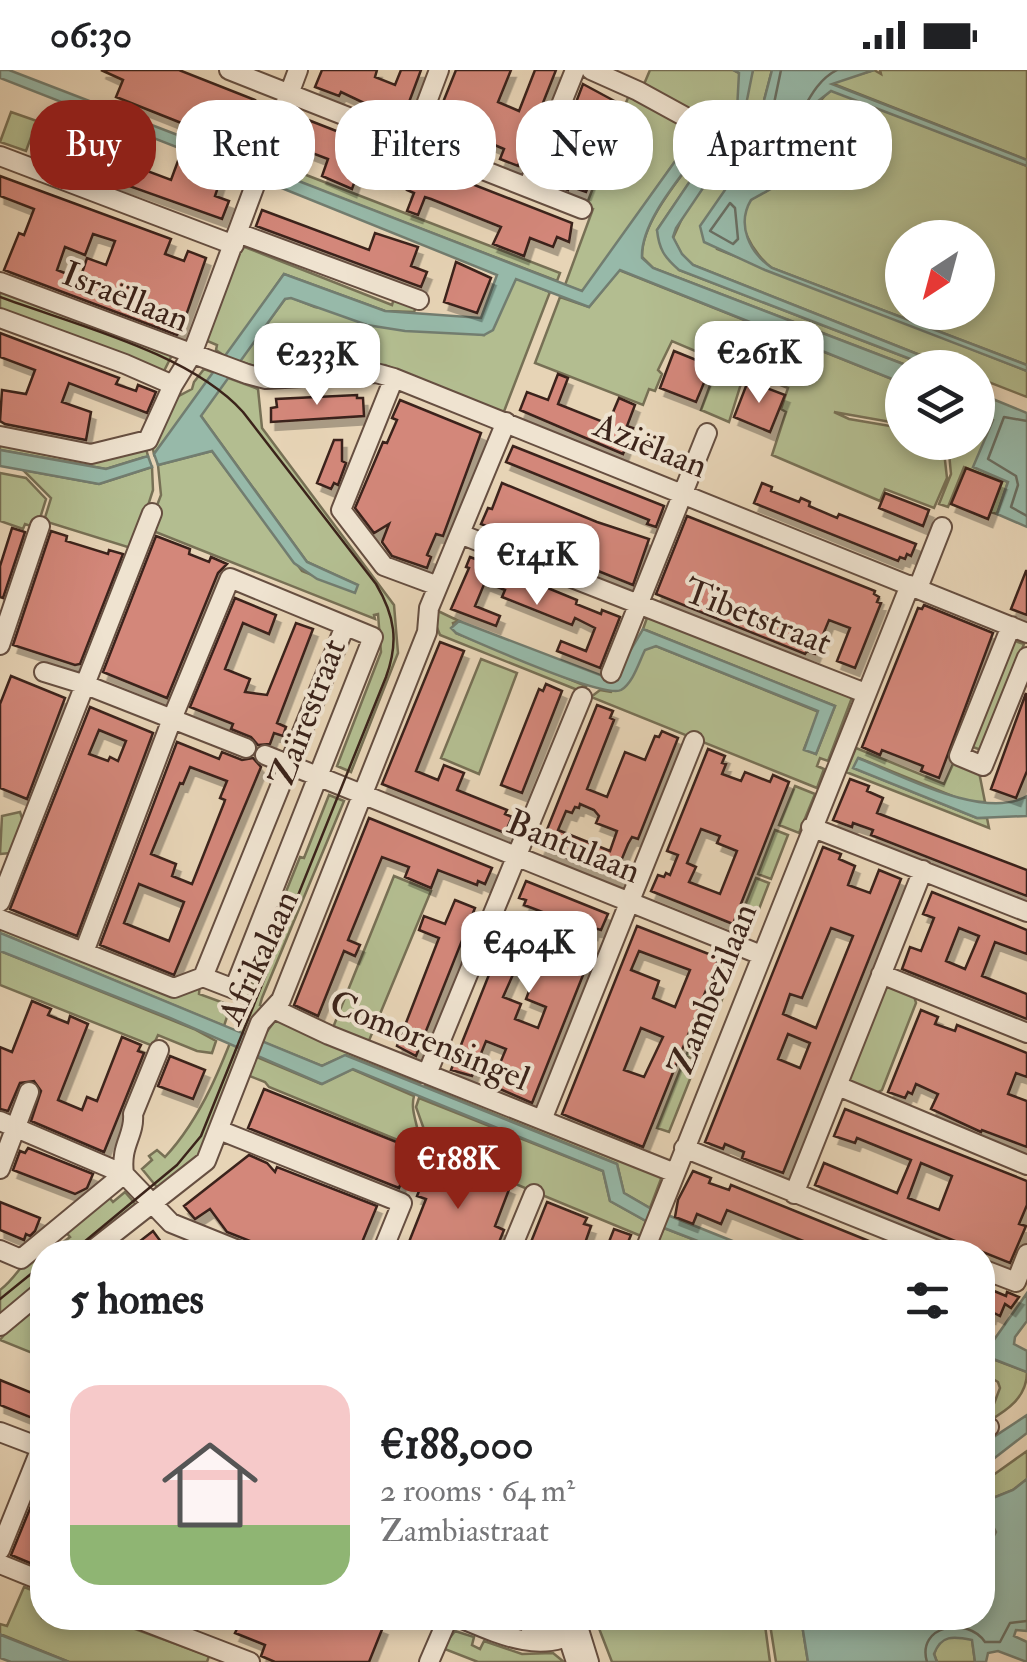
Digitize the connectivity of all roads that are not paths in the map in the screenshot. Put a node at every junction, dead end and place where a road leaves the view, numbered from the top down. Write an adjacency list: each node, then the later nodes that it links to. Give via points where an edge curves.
1 (229, 70): 6 (street)
2 (298, 70): 6 (street)
3 (439, 70): 7 (street)
4 (575, 70): 8 (street)
5 (591, 70): 9 (street)
6 (289, 94): 10 (street); 14 (street)
7 (428, 100)
8 (563, 100)
9 (673, 110)
10 (335, 112)
11 (0, 156): 14 (street)
12 (535, 190): 13 (street)
13 (582, 209)
14 (236, 239): 16 (street); 18 (street)
15 (0, 282): 18 (street, Israëllaan)
16 (419, 300)
17 (0, 318): 20 (street, Israëllaan)
18 (192, 354): 19 (street, Aziëlaan, via 266,378 376,372); 20 (street, Israëllaan)
19 (394, 378): 21 (street, Aziëlaan); 29 (street, via 341,510 384,566)
20 (173, 386): 23 (street, via 148,440 91,454)
21 (506, 422): 24 (street, Aziëlaan); 28 (street, Afrikalaan)
22 (707, 433): 24 (street)
23 (0, 436)
24 (683, 492): 30 (street, Aziëlaan); 31 (street)
25 (152, 513): 38 (street)
26 (40, 526): 34 (street)
27 (942, 527): 30 (street)
28 (460, 534): 29 (street, Afrikalaan); 31 (street, Tibetstraat)
29 (438, 586): 47 (street, Afrikalaan, via 428,632)
30 (914, 586): 33 (street, Aziëlaan); 39 (street)
31 (638, 604): 37 (street); 39 (street, Tibetstraat)
32 (345, 626): 41 (street, via 230,578); 45 (street, Zaïrestraat); 46 (street, Zaïrestraat, via 374,638)
33 (1019, 629): 35 (street, via 959,756 983,766)
34 (0, 645)
35 (1027, 657)
36 (44, 672): 38 (street)
37 (611, 673)
38 (86, 685): 41 (street); 51 (street)
39 (866, 692): 48 (street, Zambezilaan)
40 (582, 697): 49 (street)
41 (172, 718): 43 (street); 55 (street)
42 (694, 741): 52 (street)
43 (246, 748)
44 (266, 755): 45 (street, Bantulaan)
45 (290, 764): 46 (street, Bantulaan); 58 (street, Zaïrestraat)
46 (319, 775): 47 (street, Bantulaan); 58 (street, Zaïrestraat, via 234,989)
47 (364, 795): 49 (street, Bantulaan); 59 (street, Afrikalaan)
48 (812, 826): 50 (street); 56 (street, Zambezilaan)
49 (516, 858): 52 (street, Bantulaan); 62 (street)
50 (924, 870): 53 (street); 57 (street)
51 (0, 902)
52 (630, 903): 56 (street, Bantulaan); 65 (street)
53 (1027, 912)
54 (0, 919): 55 (street)
55 (84, 952): 58 (street, via 174,988)
56 (761, 955): 68 (street, Zambezilaan)
57 (881, 974): 60 (street); 63 (street)
58 (203, 977)
59 (274, 1009): 62 (street, Comorensingel); 67 (street, Afrikalaan, via 260,1023)
60 (1027, 1033)
61 (159, 1050): 72 (street, via 121,1154)
62 (427, 1074): 65 (street, Comorensingel)
63 (838, 1086): 69 (street); 74 (street)
64 (28, 1092): 66 (street)
65 (542, 1120): 71 (street, Comorensingel)
66 (7, 1124): 70 (street); 72 (street)
67 (219, 1130): 75 (street, Afrikalaan, via 206,1161); 79 (street, via 402,1202)
68 (684, 1148): 71 (street, Zambezilaan); 74 (street)
69 (1027, 1164)
70 (0, 1169)
71 (675, 1173): 81 (street, Zambezilaan)
72 (124, 1174): 75 (street); 76 (street)
73 (534, 1194): 80 (street)
74 (794, 1194): 82 (street)
75 (153, 1203): 77 (street, Afrikalaan); 78 (street, via 170,1223)
76 (45, 1240)
77 (105, 1240)
78 (213, 1240)
79 (387, 1240)
80 (515, 1240)
81 (649, 1240)
82 (911, 1240)
83 (0, 1250): 84 (street, via 22,1259)
84 (30, 1252)
85 (1027, 1254): 86 (street, via 1016,1282)
86 (995, 1274)
87 (30, 1300): 88 (street)
88 (0, 1326)
89 (0, 1432): 90 (street)
90 (30, 1443)
91 (30, 1477): 92 (street)
92 (0, 1550)
93 (0, 1564): 94 (street)
94 (30, 1576)
95 (167, 1630): 101 (street)
96 (443, 1630): 102 (street)
97 (492, 1630): 98 (street, via 524,1638)
98 (554, 1630)
99 (570, 1630): 103 (street)
100 (571, 1630): 104 (street)
101 (250, 1662)
102 (429, 1662)
103 (576, 1662)
104 (589, 1662)

